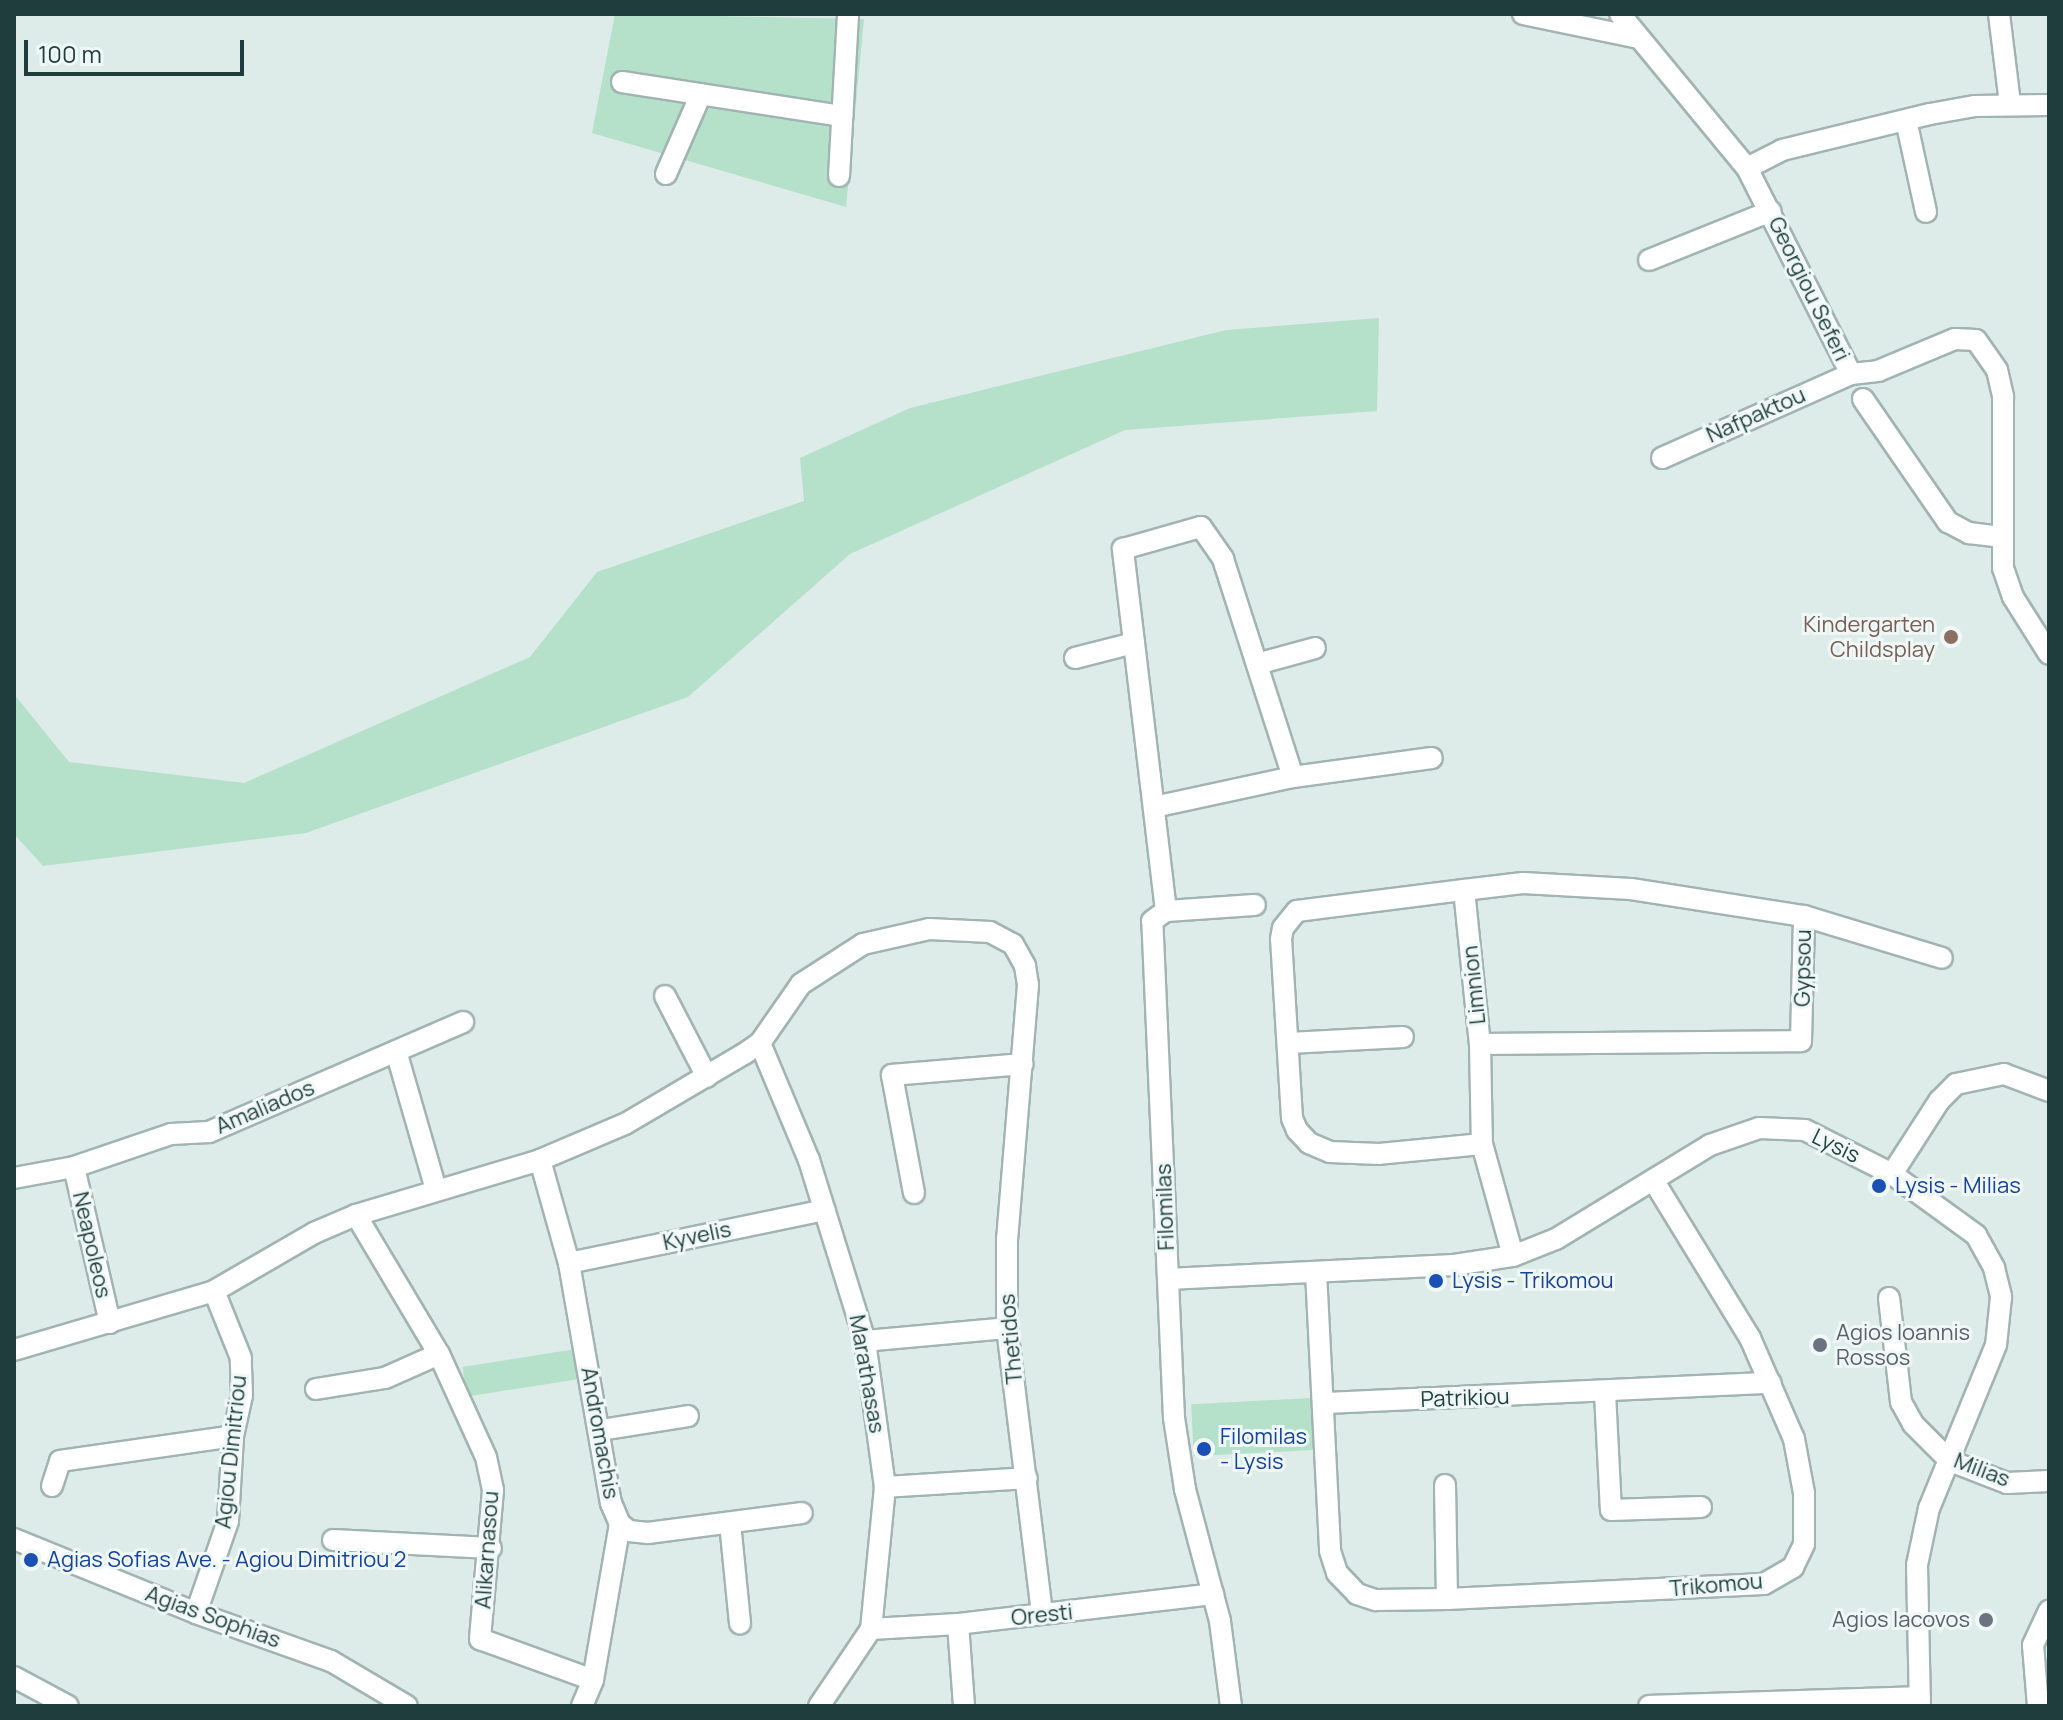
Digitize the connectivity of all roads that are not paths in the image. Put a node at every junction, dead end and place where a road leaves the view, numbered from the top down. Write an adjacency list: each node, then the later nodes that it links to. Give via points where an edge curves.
1 (848, 14): 10 (street)
2 (1523, 14): 5 (street)
3 (1620, 14): 5 (street, Georgiou Seferi)
4 (1999, 14): 8 (street)
5 (1639, 38): 12 (street, Georgiou Seferi)
6 (622, 82): 7 (street)
7 (701, 94): 10 (street); 13 (street)
8 (2010, 104): 9 (street); 11 (street)
9 (2049, 105)
10 (842, 116): 14 (street)
11 (1906, 120): 12 (street, via 1782,150); 16 (street)
12 (1747, 168): 15 (street, Georgiou Seferi)
13 (666, 174)
14 (839, 176)
15 (1771, 211): 17 (street); 18 (street, Georgiou Seferi)
16 (1926, 212)
17 (1649, 260)
18 (1851, 374): 20 (street, Nafpaktou); 21 (street, Georgiou Seferi, via 1878,371 1955,339 1976,340 1997,370 2003,397)
19 (1863, 399): 21 (street, via 1948,522 1969,533)
20 (1662, 458)
21 (2001, 537): 24 (street, via 2013,597)
22 (1134, 643): 25 (street); 26 (street, via 1123,549 1201,527 1223,559); 29 (street)
23 (1315, 648): 26 (street)
24 (2048, 652)
25 (1075, 658)
26 (1257, 664): 28 (street)
27 (1432, 758): 28 (street)
28 (1293, 777): 29 (street)
29 (1154, 807): 32 (street)
30 (1464, 890): 33 (street, Gypsou, via 1523,883 1631,889); 39 (street, via 1309,906 1290,919 1281,939); 40 (street, Limnion)
31 (1255, 905): 32 (street)
32 (1166, 911): 58 (street, Filomilas, via 1152,921)
33 (1804, 916): 34 (street); 40 (street, Gypsou, via 1801,1041)
34 (1942, 958)
35 (665, 996): 43 (street)
36 (463, 1022): 41 (street, Amaliados)
37 (1403, 1037): 39 (street)
38 (760, 1043): 42 (street, Thetidos, via 788,997 846,952 905,932 978,929 1013,944 1025,966); 43 (street); 53 (street, Marathasas)
39 (1289, 1043): 45 (street, via 1292,1118 1309,1143 1330,1152 1379,1154)
40 (1480, 1044): 45 (street, Limnion)
41 (396, 1051): 47 (street, Amaliados, via 209,1132 171,1134); 51 (street)
42 (1023, 1064): 52 (street, via 892,1075); 62 (street, Thetidos, via 1007,1238)
43 (707, 1077): 46 (street, via 625,1124)
44 (2049, 1091): 48 (street, via 2004,1074 1956,1084 1939,1101)
45 (1482, 1144): 55 (street, Limnion)
46 (540, 1160): 51 (street); 56 (street, Andromachis)
47 (74, 1167): 49 (street, Amaliados); 61 (street, Neapoleos)
48 (1892, 1174): 50 (street, Lysis, via 1805,1130 1770,1127 1734,1134); 73 (street, Lysis, via 1963,1222 1983,1246 1998,1278 2000,1330)
49 (14, 1178)
50 (1653, 1180): 55 (street, Lysis, via 1556,1239); 66 (street, Trikomou, via 1750,1338)
51 (436, 1190): 54 (street)
52 (914, 1193)
53 (825, 1210): 56 (street, Kyvelis); 63 (street, Marathasas)
54 (356, 1215): 59 (street); 65 (street, Alikarnasou)
55 (1513, 1256): 57 (street, Lysis, via 1454,1265)
56 (569, 1263): 71 (street, Andromachis)
57 (1316, 1272): 58 (street, Lysis); 69 (street, Trikomou)
58 (1168, 1279): 86 (street, Filomilas, via 1179,1456)
59 (214, 1291): 61 (street); 72 (street, Agiou Dimitriou, via 241,1358 242,1395)
60 (1889, 1298): 73 (street, Milias, via 1901,1402 1913,1424)
61 (110, 1323): 64 (street)
62 (1007, 1328): 63 (street); 74 (street, Thetidos)
63 (865, 1341): 78 (street, Marathasas)
64 (14, 1350)
65 (439, 1354): 67 (street, via 385,1378); 85 (street, Alikarnasou, via 486,1457 493,1490)
66 (1771, 1383): 68 (street, Patrikiou); 87 (street, Trikomou, via 1794,1439 1804,1493 1804,1544 1785,1574 1751,1586)
67 (316, 1389)
68 (1605, 1393): 69 (street, Patrikiou); 79 (street, via 1611,1510)
69 (1325, 1403): 87 (street, Trikomou, via 1330,1551 1337,1573 1349,1589 1366,1598)
70 (688, 1416): 71 (street)
71 (601, 1430): 82 (street, Andromachis, via 611,1503)
72 (233, 1436): 77 (street, via 60,1461); 89 (street, Agiou Dimitriou, via 228,1521)
73 (1950, 1461): 75 (street, Milias, via 2007,1483); 96 (street, Lysis, via 1929,1508 1917,1565)
74 (1027, 1478): 78 (street); 90 (street, Thetidos)
75 (2049, 1481)
76 (1445, 1485): 87 (street)
77 (52, 1486)
78 (885, 1487): 93 (street, Marathasas)
79 (1701, 1507)
80 (802, 1513): 81 (street, Andromachis)
81 (730, 1523): 82 (street, Andromachis, via 637,1534); 91 (street)
82 (620, 1524): 95 (street)
83 (14, 1539): 89 (street, Agias Sophias)
84 (333, 1540): 85 (street)
85 (491, 1548): 95 (street, Alikarnasou, via 480,1639)
86 (1213, 1594): 90 (street, Oresti); 103 (street, Filomilas)
87 (1447, 1599)
88 (2049, 1611): 105 (street, via 2033,1645)
89 (196, 1613): 99 (street, Agias Sophias, via 331,1661)
90 (1042, 1614): 92 (street, Oresti)
91 (740, 1624)
92 (958, 1624): 93 (street, Oresti); 102 (street)
93 (871, 1629): 101 (street, Marathasas)
94 (14, 1677): 98 (street)
95 (593, 1680): 100 (street)
96 (1920, 1702): 97 (street)
97 (1760, 1704): 104 (street)
98 (68, 1706)
99 (407, 1706)
100 (582, 1706)
101 (819, 1706)
102 (964, 1706)
103 (1231, 1706)
104 (1649, 1706)
105 (2038, 1706)

